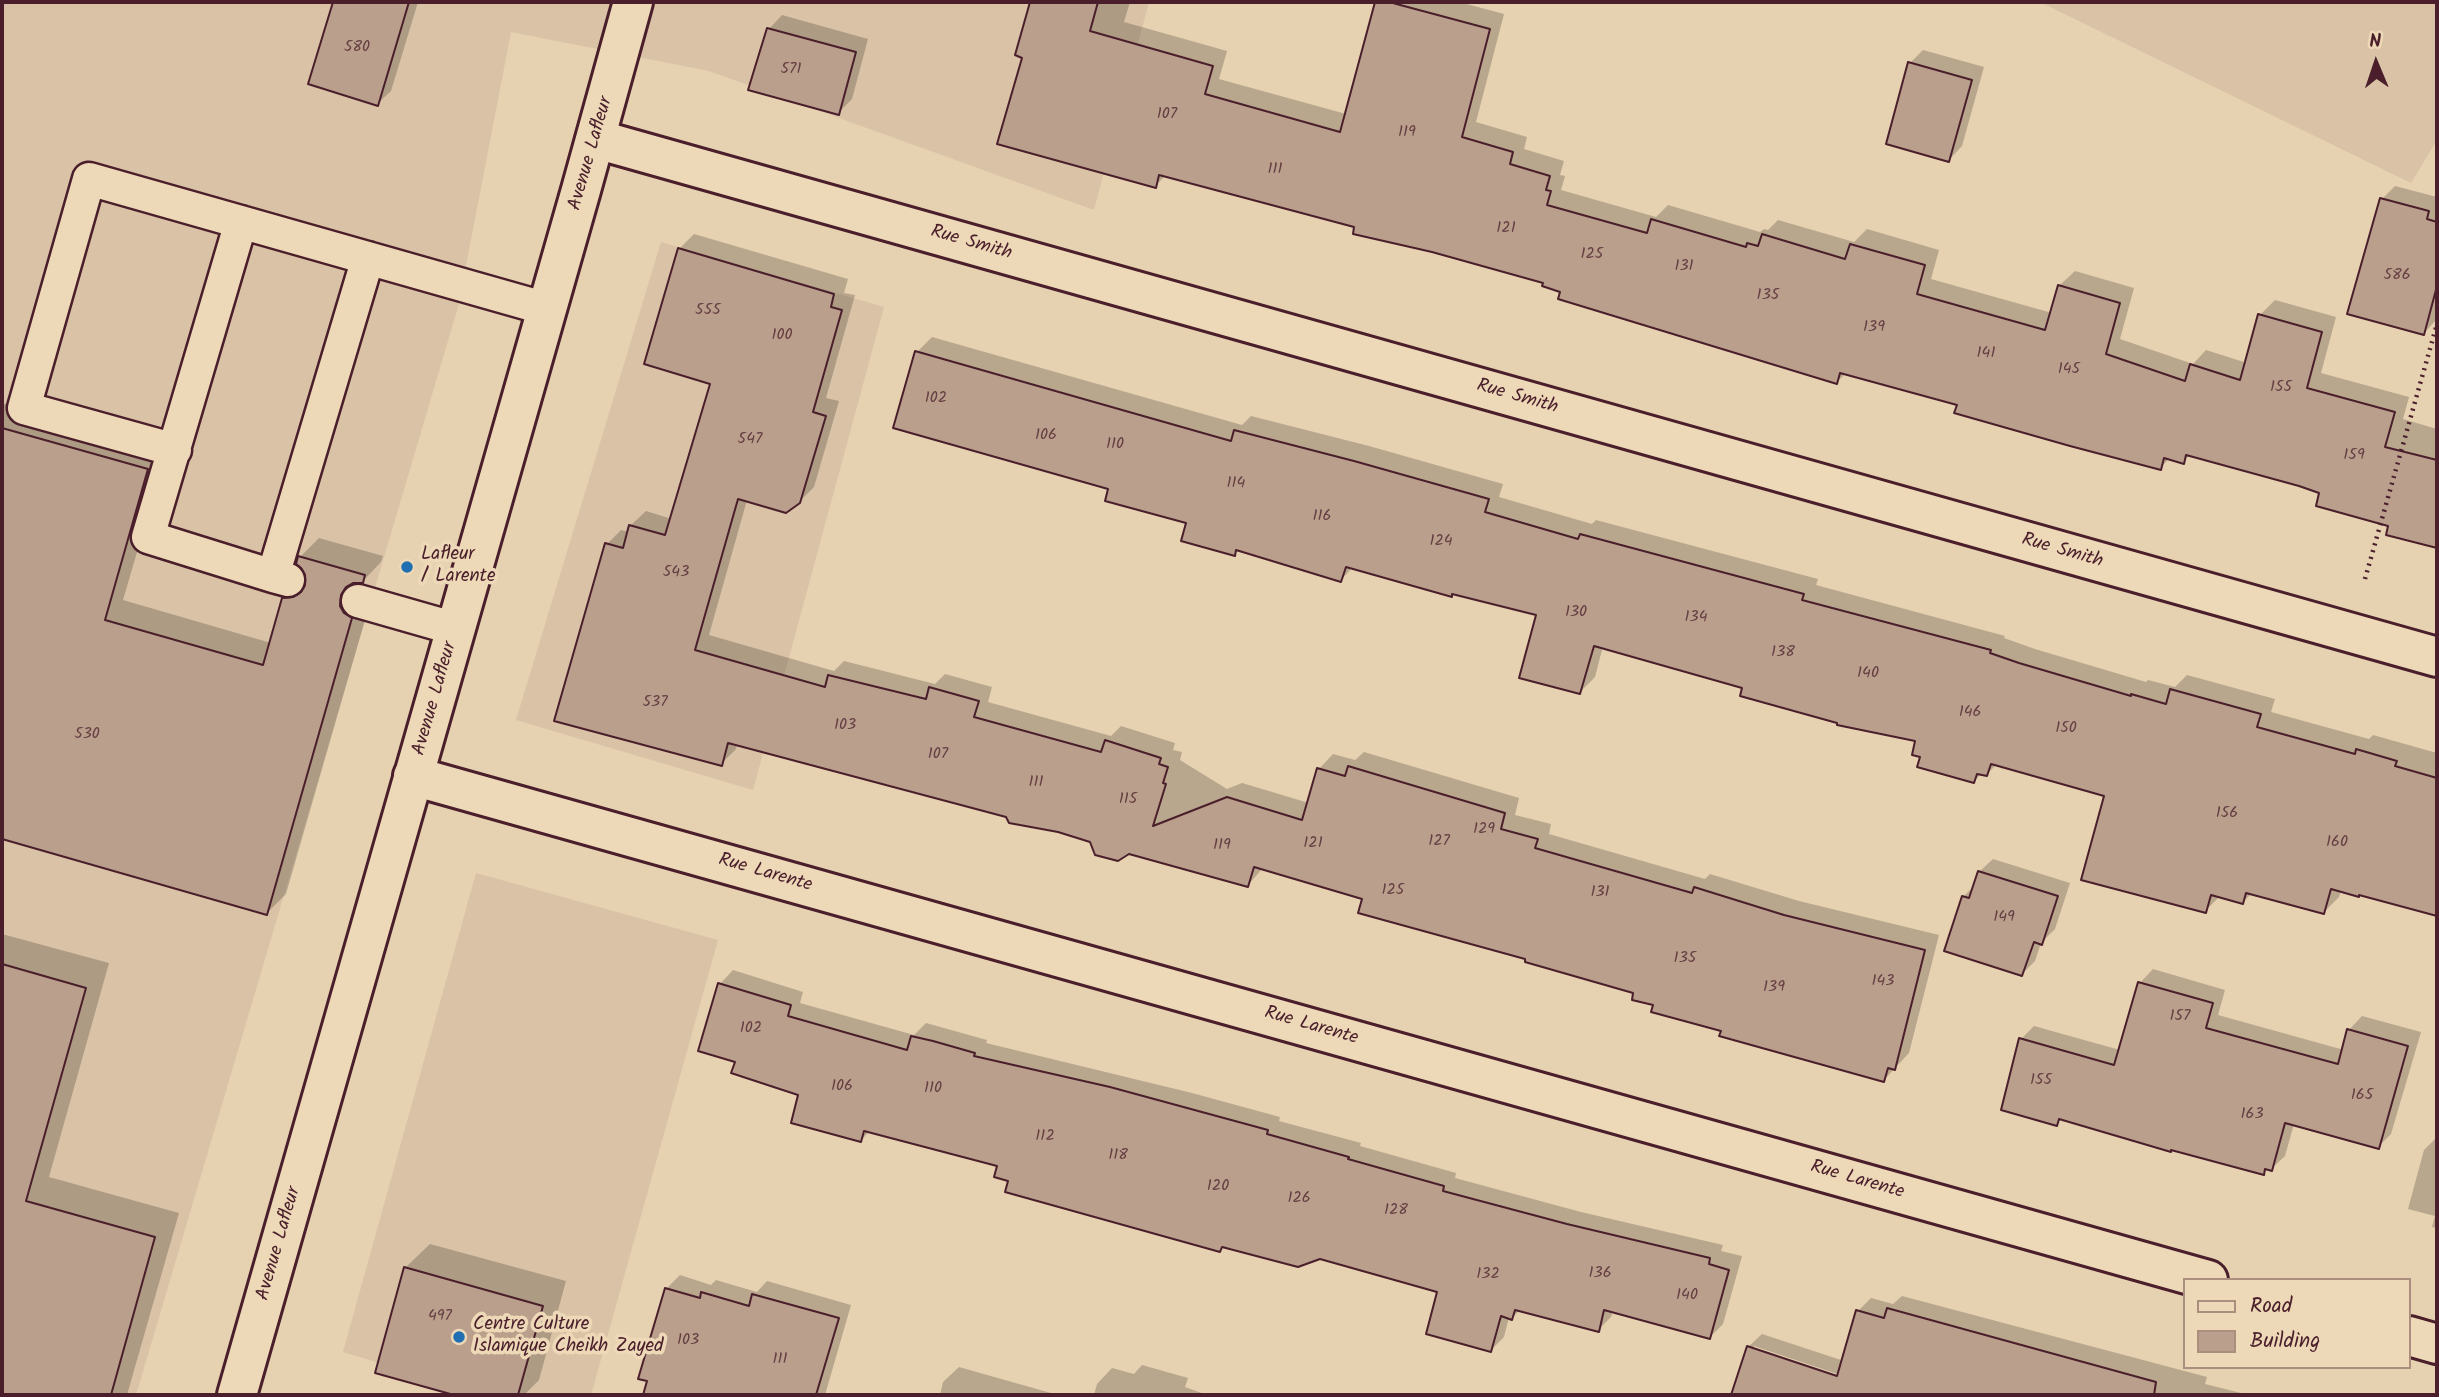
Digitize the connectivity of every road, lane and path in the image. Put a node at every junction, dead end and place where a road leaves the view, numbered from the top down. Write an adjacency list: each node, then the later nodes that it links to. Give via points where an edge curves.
1 (633, 2): 2 (street, Avenue Lafleur)
2 (596, 138): 5 (street, Avenue Lafleur); 11 (street, Rue Smith)
3 (241, 222): 4 (lane); 7 (lane); 7 (lane, via 89,179 24,408)
4 (368, 258): 5 (lane); 7 (lane, via 280,578 148,537)
5 (548, 309): 10 (street, Avenue Lafleur)
6 (2437, 324): 8 (path)
7 (175, 450)
8 (2365, 579)
9 (358, 601): 10 (lane)
10 (456, 629): 12 (street, Avenue Lafleur)
11 (2437, 657)
12 (413, 776): 13 (street, Rue Larente); 16 (street, Avenue Lafleur)
13 (2201, 1278)
14 (2411, 1337): 15 (street)
15 (2437, 1344)
16 (237, 1395)

